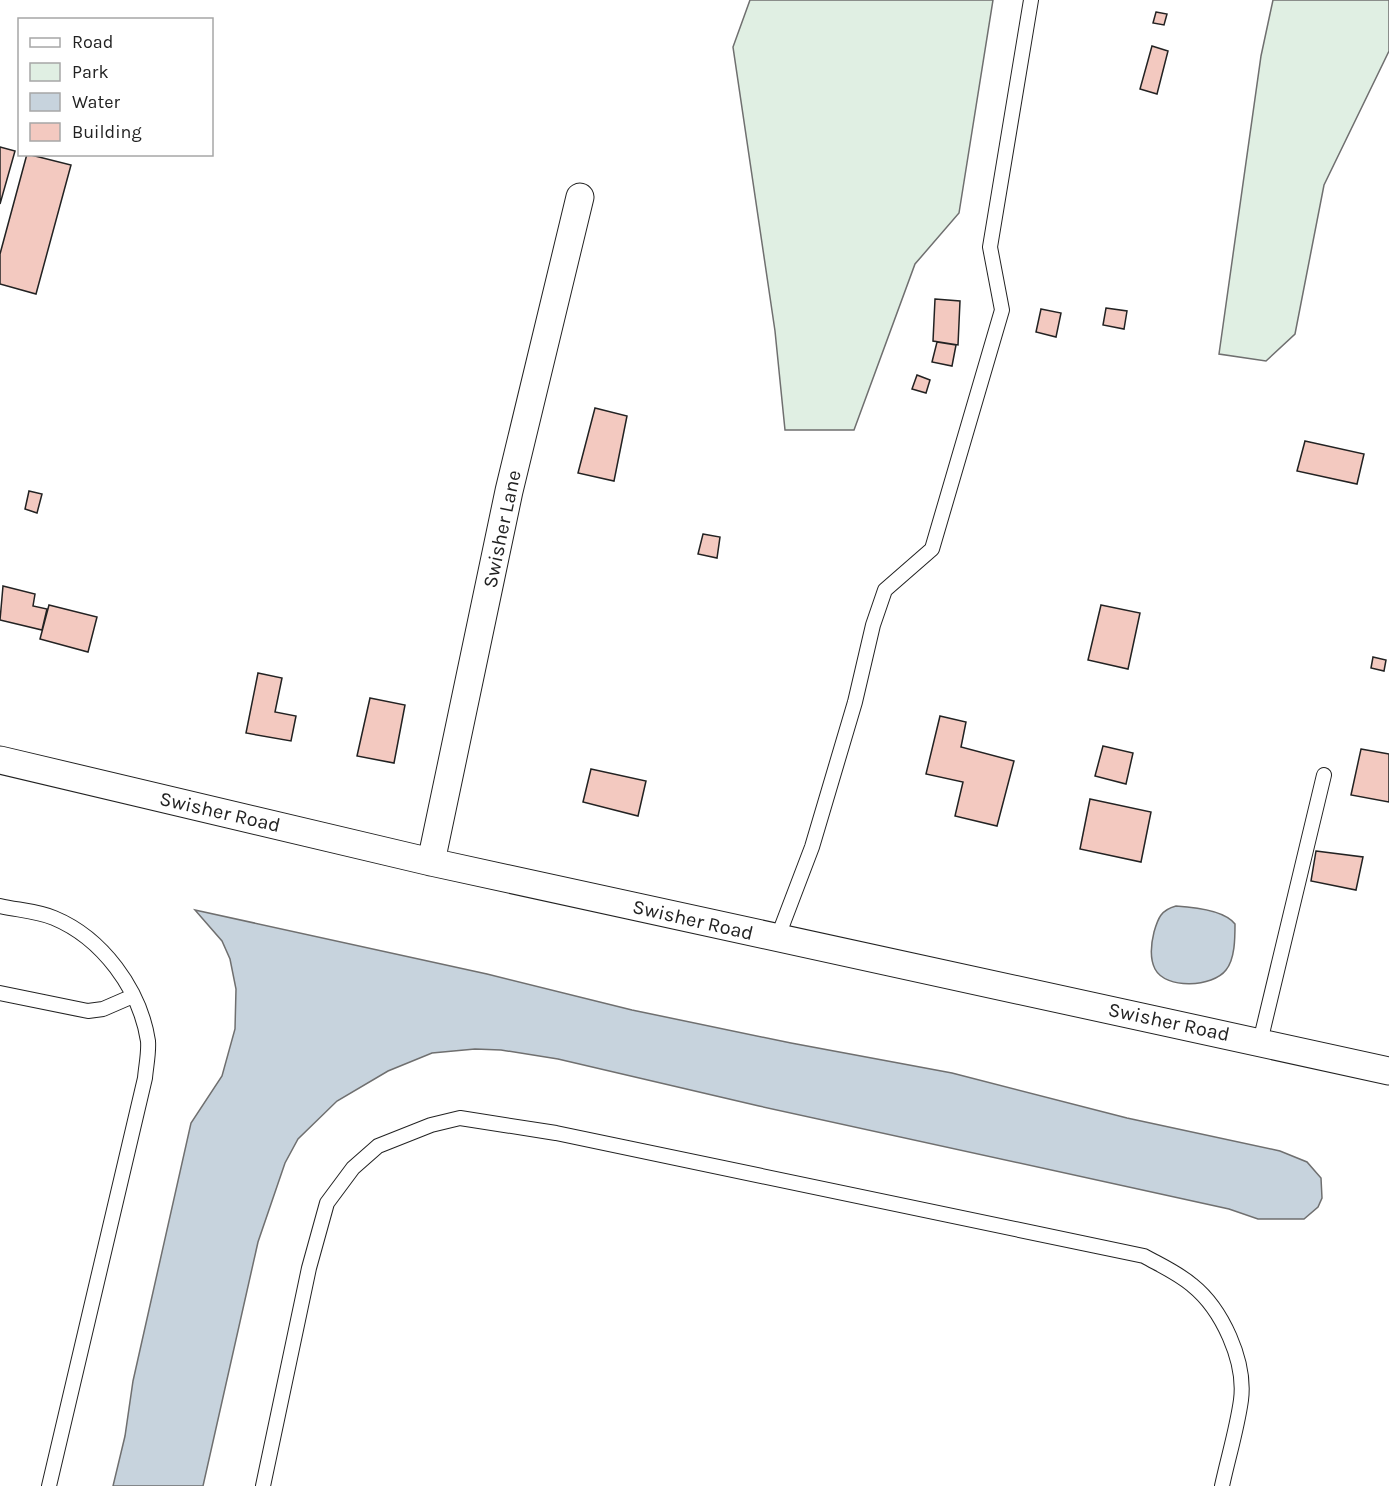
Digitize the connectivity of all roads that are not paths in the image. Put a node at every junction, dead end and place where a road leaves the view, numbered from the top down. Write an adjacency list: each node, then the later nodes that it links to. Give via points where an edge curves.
1 (1031, 0): 7 (lane, via 990,247 1002,310 932,549 885,590 815,836)
2 (580, 197): 5 (street, Swisher Lane, via 509,491)
3 (0, 760): 5 (street, Swisher Road)
4 (1324, 775): 10 (lane)
5 (431, 862): 7 (street, Swisher Road)
6 (0, 906): 9 (lane, via 53,917 84,936 111,959)
7 (777, 939): 10 (street, Swisher Road)
8 (0, 993): 9 (lane, via 88,1011 104,1009)
9 (133, 996): 12 (lane, via 148,1043 145,1078)
10 (1260, 1042): 11 (street, Swisher Road)
11 (1389, 1071)
12 (49, 1486)
13 (263, 1486): 14 (lane, via 309,1268 327,1203 353,1168 378,1146 460,1118 556,1133 1144,1256 1193,1285 1213,1307 1232,1345 1241,1378 1241,1399)
14 (1222, 1486)

